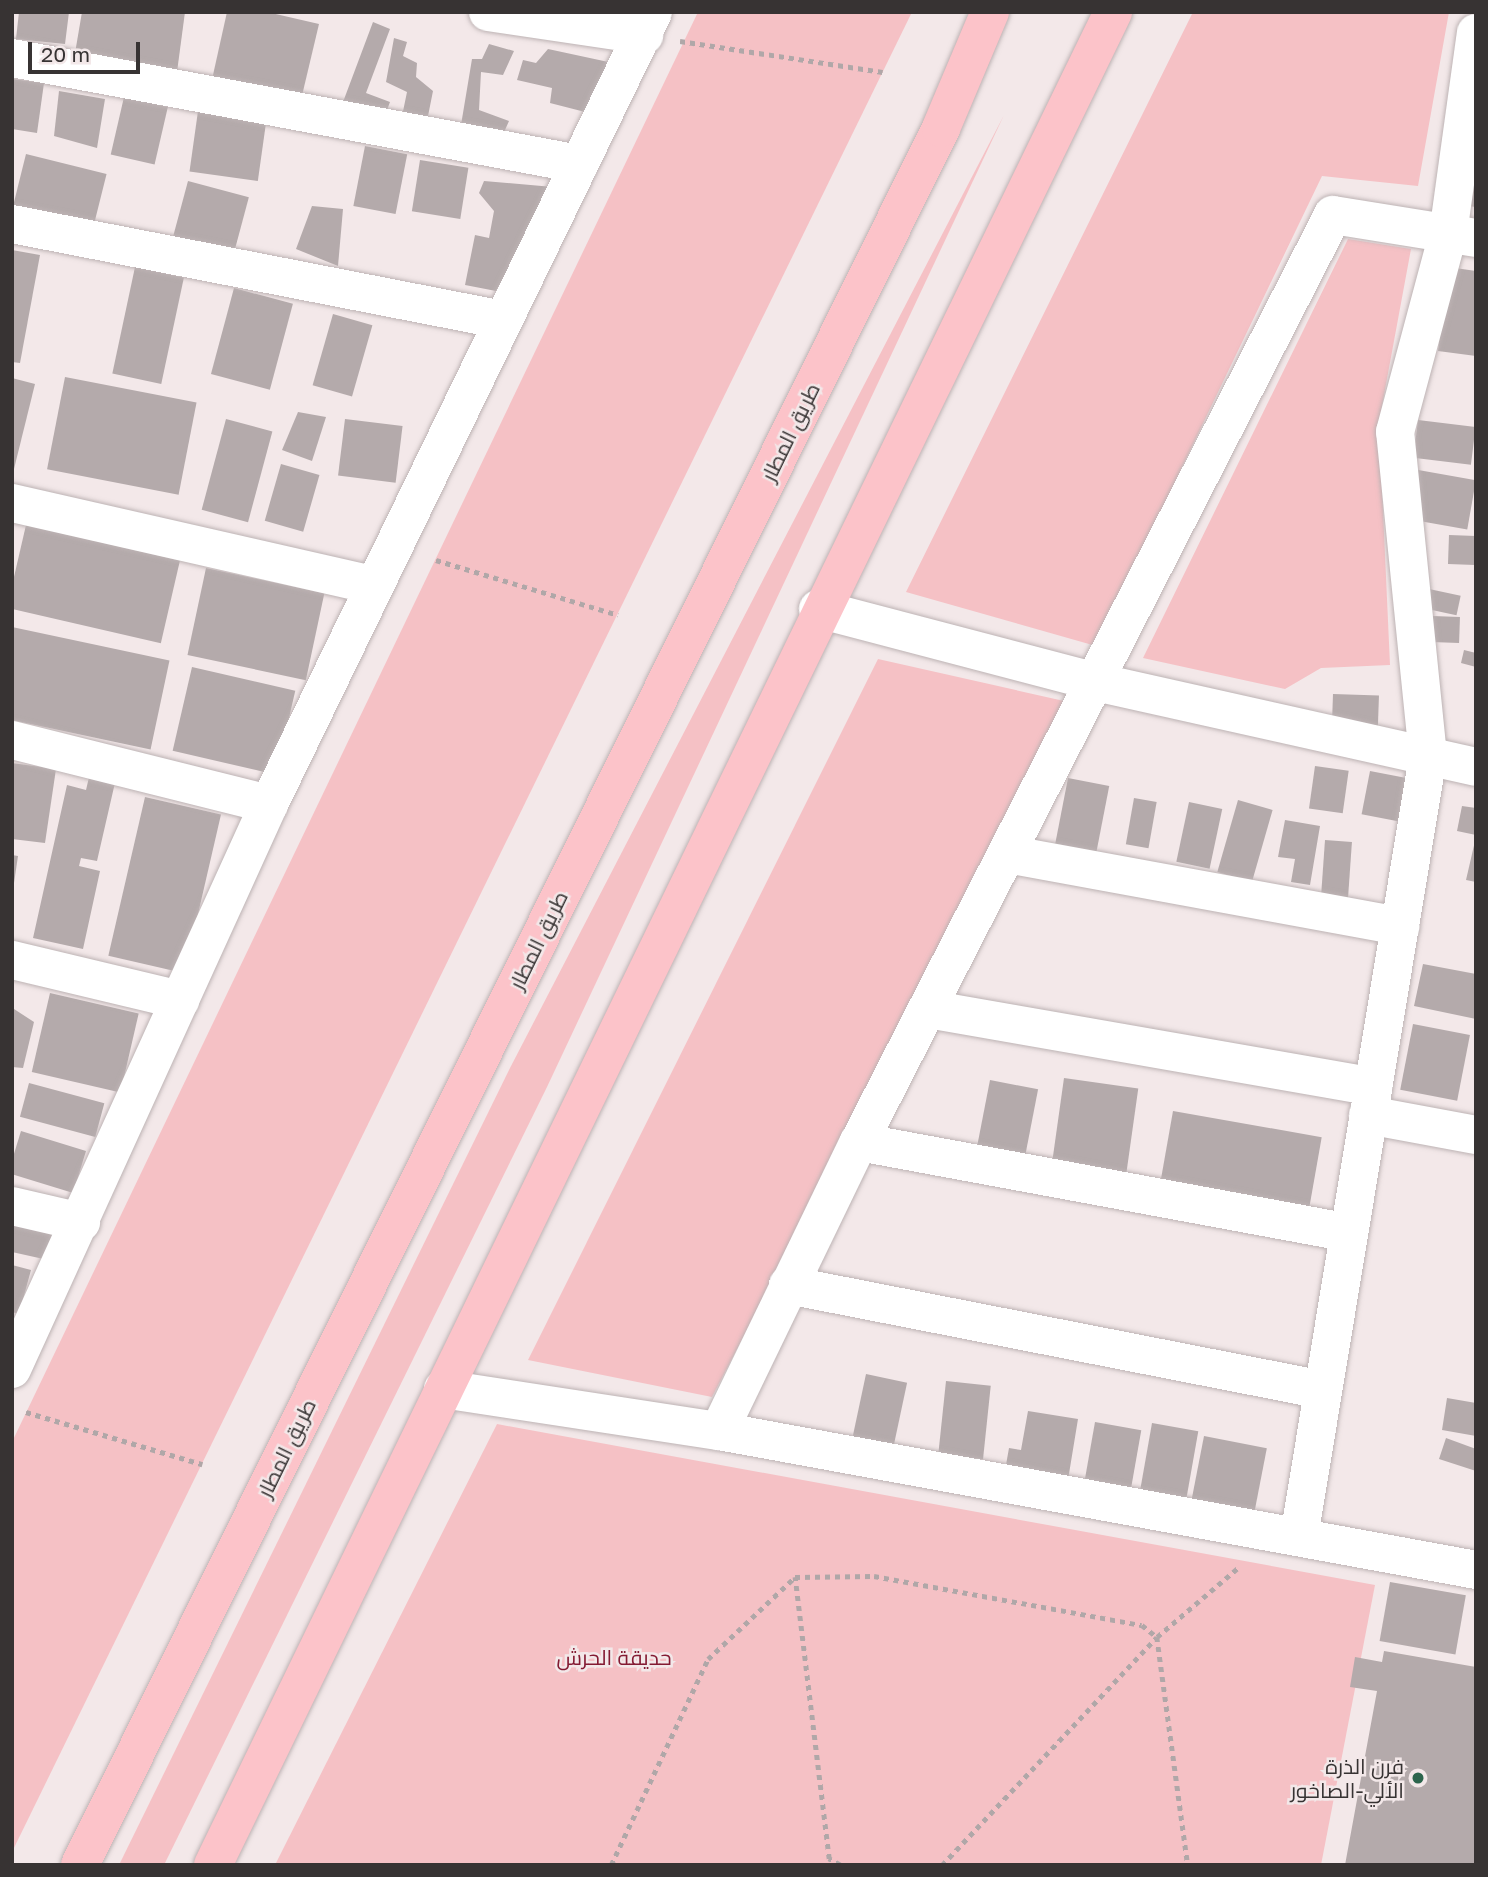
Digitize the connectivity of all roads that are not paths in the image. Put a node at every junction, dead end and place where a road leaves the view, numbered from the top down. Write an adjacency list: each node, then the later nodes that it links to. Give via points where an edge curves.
1 (488, 12): 6 (street)
2 (990, 12): 9 (main road, طريق المطار)
3 (1004, 12): 9 (main road)
4 (1100, 12): 11 (main road)
5 (1112, 12): 11 (main road)
6 (648, 24): 10 (street)
7 (1476, 33): 13 (street)
8 (12, 58): 10 (street)
9 (941, 128): 41 (main road, طريق المطار)
10 (579, 164): 14 (street)
11 (1029, 182): 17 (main road)
12 (12, 224): 14 (street)
13 (1462, 236): 18 (street, via 1333,215); 20 (street, via 1395,432)
14 (503, 320): 16 (street)
15 (12, 503): 16 (street)
16 (374, 585): 22 (street)
17 (818, 609): 18 (street); 36 (main road)
18 (1096, 682): 20 (street); 23 (street)
19 (12, 740): 22 (street)
20 (1428, 756): 21 (street); 24 (street)
21 (1476, 767)
22 (269, 804): 26 (street)
23 (1007, 854): 24 (street); 27 (street)
24 (1400, 926): 28 (street)
25 (12, 960): 26 (street)
26 (180, 1000): 32 (street)
27 (928, 1009): 28 (street); 30 (street)
28 (1370, 1101): 29 (street); 33 (street)
29 (1476, 1135)
30 (859, 1142): 33 (street); 34 (street)
31 (12, 1206): 32 (street)
32 (80, 1222): 35 (street)
33 (1349, 1233): 37 (street)
34 (788, 1285): 37 (street); 38 (street)
35 (12, 1369)
36 (443, 1389): 38 (street); 42 (main road)
37 (1323, 1390): 39 (street)
38 (719, 1431): 39 (street)
39 (1288, 1535): 40 (street)
40 (1476, 1570)
41 (80, 1865)
42 (214, 1865)

